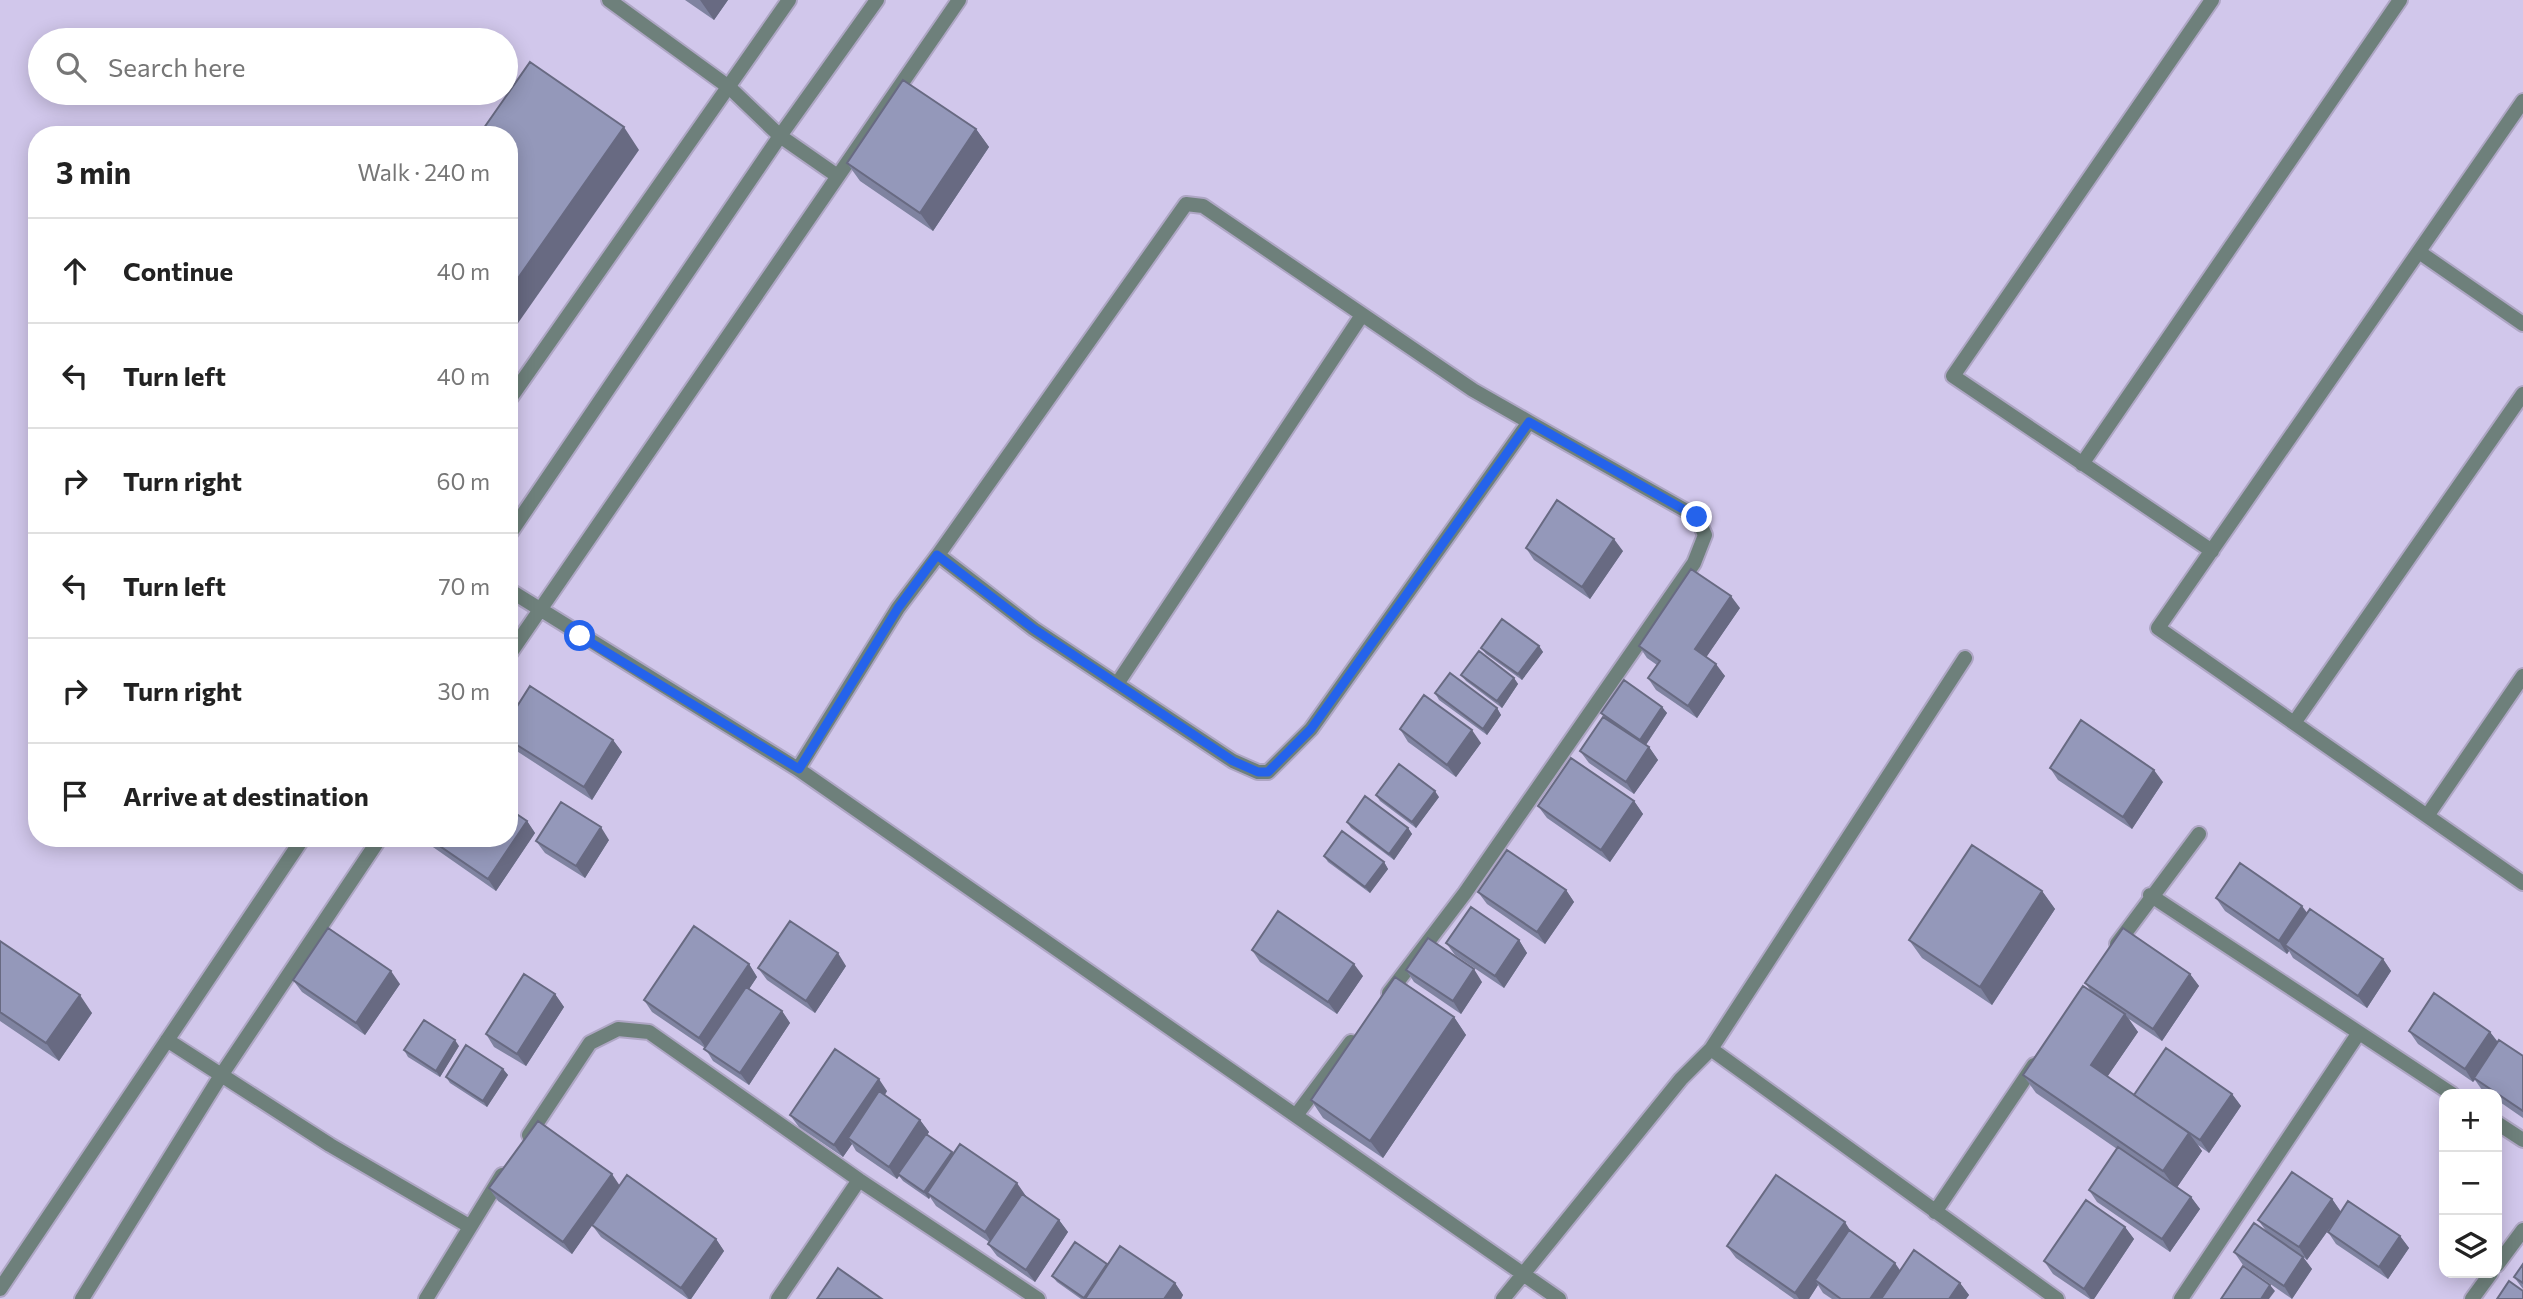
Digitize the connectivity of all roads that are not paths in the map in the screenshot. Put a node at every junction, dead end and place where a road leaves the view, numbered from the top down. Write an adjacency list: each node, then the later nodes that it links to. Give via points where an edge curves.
1 (609, 0): 7 (street)
2 (789, 0): 7 (street)
3 (877, 0): 9 (street)
4 (959, 0): 10 (street)
5 (2211, 0): 17 (street, via 1952,376)
6 (2400, 0): 17 (street)
7 (730, 88): 9 (street); 14 (street)
8 (2523, 101): 11 (street)
9 (780, 136): 10 (street); 18 (street)
10 (836, 175): 22 (street)
11 (2419, 252): 13 (street); 19 (street)
12 (1362, 315): 16 (street); 20 (street, via 1203,206 1186,204); 26 (street)
13 (2523, 324)
14 (518, 387)
15 (2523, 394): 27 (street)
16 (1529, 422): 26 (street, via 1311,729 1268,772 1233,761); 36 (street, via 1697,517 1705,535 1694,563 1465,893)
17 (2082, 464): 19 (street)
18 (518, 523)
19 (2212, 551): 27 (street, via 2158,628)
20 (937, 555): 26 (street, via 1034,629); 28 (street, via 898,608)
21 (518, 596): 22 (street)
22 (541, 611): 23 (street); 28 (street)
23 (518, 643)
24 (1965, 657): 40 (street)
25 (2523, 676): 29 (street)
26 (1117, 684)
27 (2294, 723): 29 (street)
28 (799, 769): 44 (street)
29 (2427, 816): 33 (street)
30 (2199, 834): 34 (street)
31 (297, 847): 39 (street)
32 (374, 847): 42 (street)
33 (2523, 883)
34 (2150, 895): 35 (street); 38 (street)
35 (2112, 952)
36 (1381, 1003)
37 (1364, 1026): 44 (street)
38 (2358, 1034): 43 (street); 62 (street)
39 (167, 1040): 42 (street); 54 (street)
40 (1711, 1049): 48 (street); 52 (street, via 1681,1079)
41 (2042, 1054): 48 (street)
42 (220, 1077): 49 (street); 55 (street)
43 (2444, 1089)
44 (1297, 1114): 52 (street)
45 (2502, 1126): 46 (street)
46 (2523, 1140)
47 (859, 1180): 49 (street, via 649,1032 618,1029 590,1043); 57 (street); 58 (street)
48 (1935, 1212): 61 (street)
49 (469, 1226): 56 (street)
50 (2523, 1230): 51 (street)
51 (2502, 1258)
52 (1522, 1274): 59 (street); 60 (street)
53 (2487, 1278): 63 (street)
54 (0, 1289)
55 (82, 1299)
56 (426, 1299)
57 (778, 1299)
58 (1038, 1299)
59 (1503, 1299)
60 (1559, 1299)
61 (2057, 1299)
62 (2181, 1299)
63 (2472, 1299)

